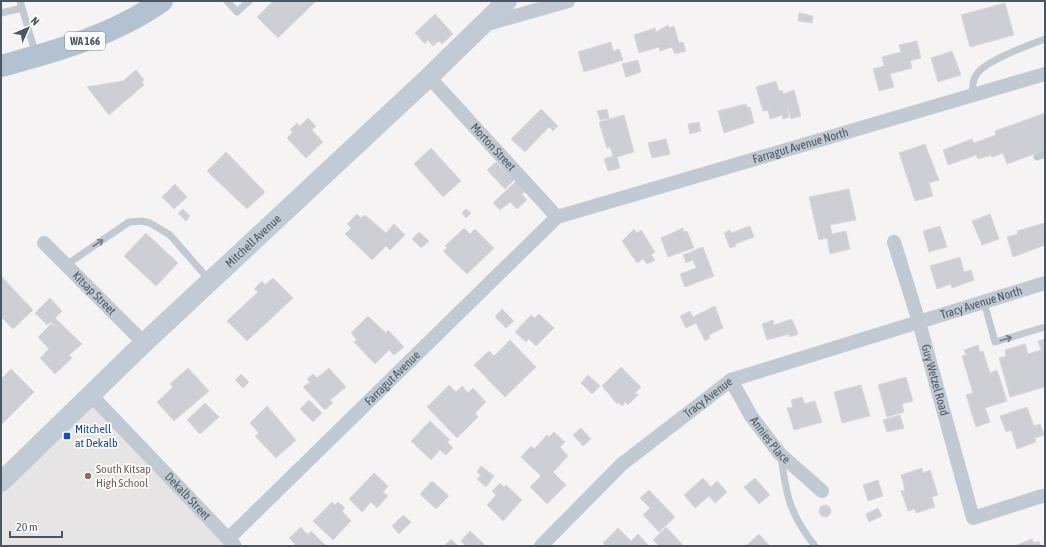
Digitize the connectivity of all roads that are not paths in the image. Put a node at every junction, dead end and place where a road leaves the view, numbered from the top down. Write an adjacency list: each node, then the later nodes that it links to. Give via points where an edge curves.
1 (162, 1): 10 (main road, WA 166, via 145,13 93,38)
2 (227, 1): 3 (lane, via 237,12)
3 (248, 1)
4 (507, 1): 8 (street, Mitchell Avenue)
5 (568, 1): 8 (street)
6 (21, 4): 7 (lane); 10 (lane)
7 (1, 13)
8 (483, 26): 13 (street, Mitchell Avenue)
9 (1045, 39): 14 (lane, via 1012,51 985,66 975,76)
10 (36, 57): 11 (main road, WA 166)
11 (1, 66)
12 (1045, 74): 14 (street, Farragut Avenue North)
13 (429, 77): 17 (street, Morton Street); 21 (street, Mitchell Avenue)
14 (972, 96): 17 (street, Farragut Avenue North)
15 (1045, 154): 16 (lane)
16 (1037, 157)
17 (557, 217): 33 (street, Farragut Avenue)
18 (894, 242): 24 (street, Guy Wetzel Road)
19 (44, 243): 20 (street, Kitsap Street)
20 (66, 265): 21 (lane, one-way to 21, via 129,222 142,221 150,222 170,235); 26 (street, Kitsap Street)
21 (210, 281): 26 (street, Mitchell Avenue)
22 (1045, 283): 23 (street, Tracy Avenue North)
23 (984, 302): 24 (street, Tracy Avenue North); 25 (lane, one-way to 25, via 995,342)
24 (918, 322): 27 (street, Tracy Avenue); 32 (street, Guy Wetzel Road, via 973,518)
25 (1045, 327)
26 (144, 344): 28 (street, Mitchell Avenue)
27 (731, 380): 29 (street, Annies Place, via 751,416); 34 (street, Tracy Avenue, via 622,464)
28 (91, 395): 30 (street, Mitchell Avenue); 33 (street, Dekalb Street)
29 (780, 454): 31 (street, Annies Place); 35 (lane, via 794,516)
30 (1, 482)
31 (822, 491)
32 (1042, 496)
33 (232, 542)
34 (541, 546)
35 (815, 546)

